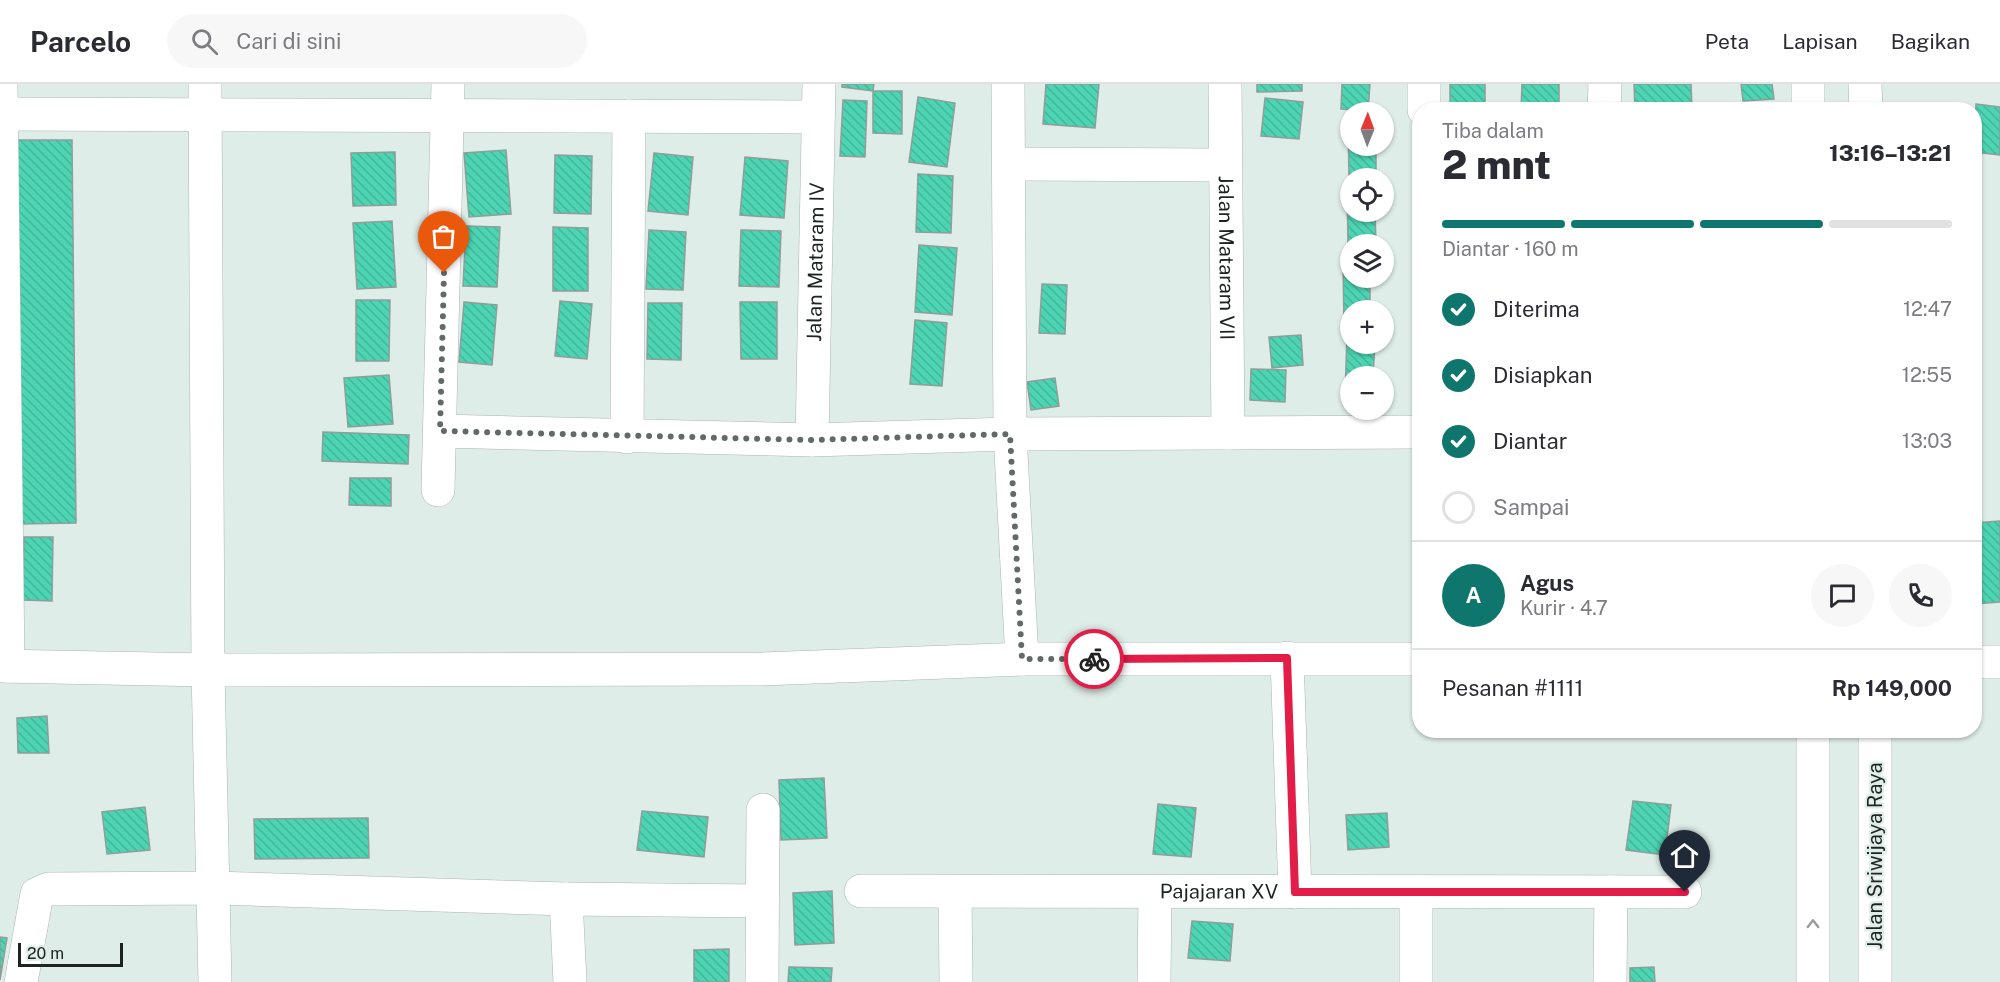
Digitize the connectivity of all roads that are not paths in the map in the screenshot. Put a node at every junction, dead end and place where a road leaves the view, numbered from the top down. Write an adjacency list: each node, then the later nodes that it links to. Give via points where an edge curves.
1 (819, 84): 16 (street, Jalan Mataram IV)
2 (1008, 84): 17 (street)
3 (1225, 84): 18 (street, Jalan Mataram VII)
4 (1424, 84): 10 (street)
5 (1605, 84): 11 (street)
6 (1808, 84): 12 (street)
7 (1865, 84): 13 (street)
8 (205, 99): 9 (street); 14 (street); 33 (street)
9 (448, 100): 15 (street); 19 (street)
10 (1424, 102)
11 (1605, 102)
12 (1808, 102)
13 (1866, 102)
14 (1, 104): 25 (street)
15 (629, 116): 16 (street); 23 (street)
16 (818, 117): 24 (street, Jalan Mataram IV)
17 (1009, 164): 18 (street); 22 (street)
18 (1224, 165): 21 (street, Jalan Mataram VII)
19 (440, 431): 23 (street); 26 (street)
20 (1412, 432): 21 (street)
21 (1228, 433): 22 (street)
22 (1010, 434): 24 (street); 29 (street)
23 (627, 437): 24 (street)
24 (812, 440)
25 (3, 449): 32 (street)
26 (438, 490)
27 (1287, 658): 28 (street); 29 (street); 41 (street)
28 (1412, 658)
29 (1022, 659): 33 (street, via 750,669)
30 (1982, 662): 31 (street)
31 (2000, 662)
32 (4, 666): 33 (street)
33 (208, 669): 37 (street)
34 (1813, 738): 55 (street, one-way to 34)
35 (1875, 738): 56 (street, Jalan Sriwijaya Raya)
36 (763, 810): 46 (street)
37 (214, 888): 45 (street); 47 (street, via 48,889 38,894); 48 (street)
38 (861, 891): 39 (street, Pajajaran XV)
39 (955, 892): 40 (street, Pajajaran XV); 51 (street)
40 (1155, 892): 41 (street, Pajajaran XV); 52 (street)
41 (1295, 892): 42 (street, Pajajaran XV)
42 (1416, 892): 43 (street, Pajajaran XV); 53 (street)
43 (1611, 892): 44 (street, Pajajaran XV); 54 (street)
44 (1685, 892)
45 (566, 899): 46 (street); 49 (street)
46 (761, 901): 50 (street)
47 (21, 982)
48 (215, 982)
49 (570, 982)
50 (762, 982)
51 (956, 982)
52 (1154, 982)
53 (1416, 982)
54 (1610, 982)
55 (1813, 982)
56 (1875, 982)

